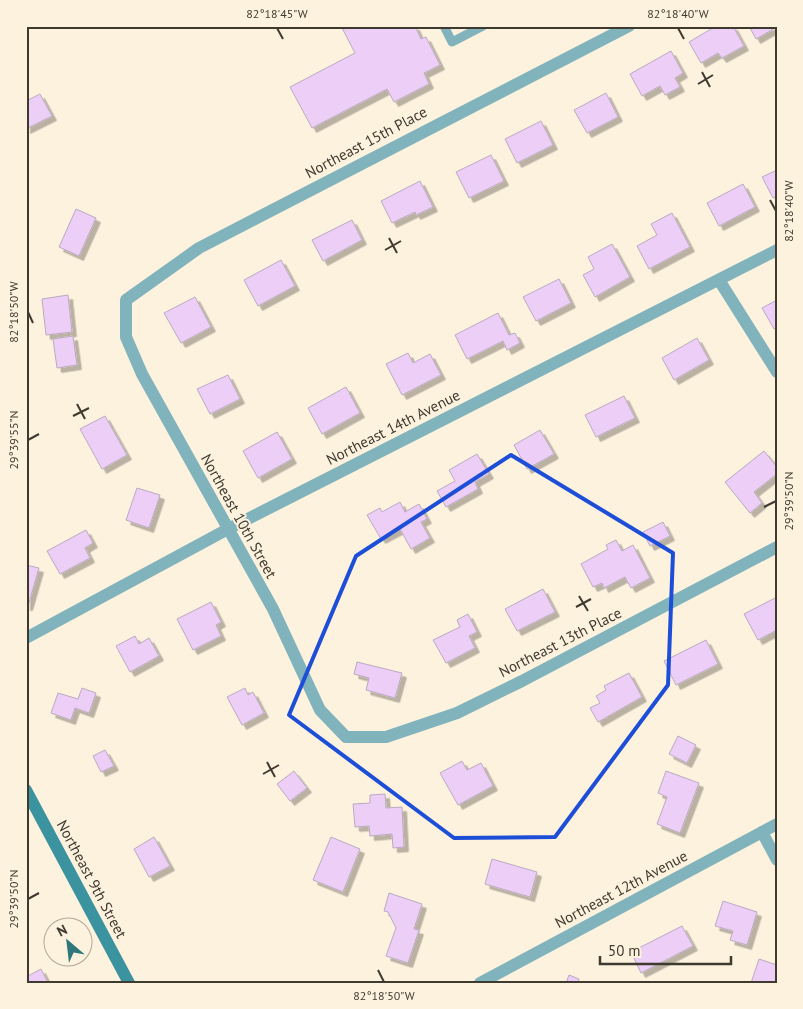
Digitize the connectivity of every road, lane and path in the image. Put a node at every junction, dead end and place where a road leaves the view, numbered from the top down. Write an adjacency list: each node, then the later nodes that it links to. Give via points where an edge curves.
1 (444, 26): 2 (lane, via 452,42)
2 (482, 26)
3 (629, 26): 6 (street, Northeast 15th Place, via 199,248)
4 (777, 250): 5 (street, Northeast 14th Avenue)
5 (719, 280): 7 (street); 8 (street, Northeast 14th Avenue)
6 (126, 300): 8 (street, Northeast 10th Street, via 126,337 142,374)
7 (777, 372)
8 (228, 529): 10 (street, Northeast 14th Avenue); 11 (street, Northeast 10th Street, via 273,609 320,710)
9 (777, 547): 11 (street, Northeast 13th Place, via 457,713 386,737)
10 (26, 638)
11 (349, 737)
12 (26, 790): 17 (street, Northeast 9th Street)
13 (777, 824): 14 (street, Northeast 12th Avenue)
14 (762, 832): 15 (street); 16 (street, Northeast 12th Avenue)
15 (777, 860)
16 (498, 979): 18 (street, Northeast 12th Avenue)
17 (129, 983)
18 (480, 983)

